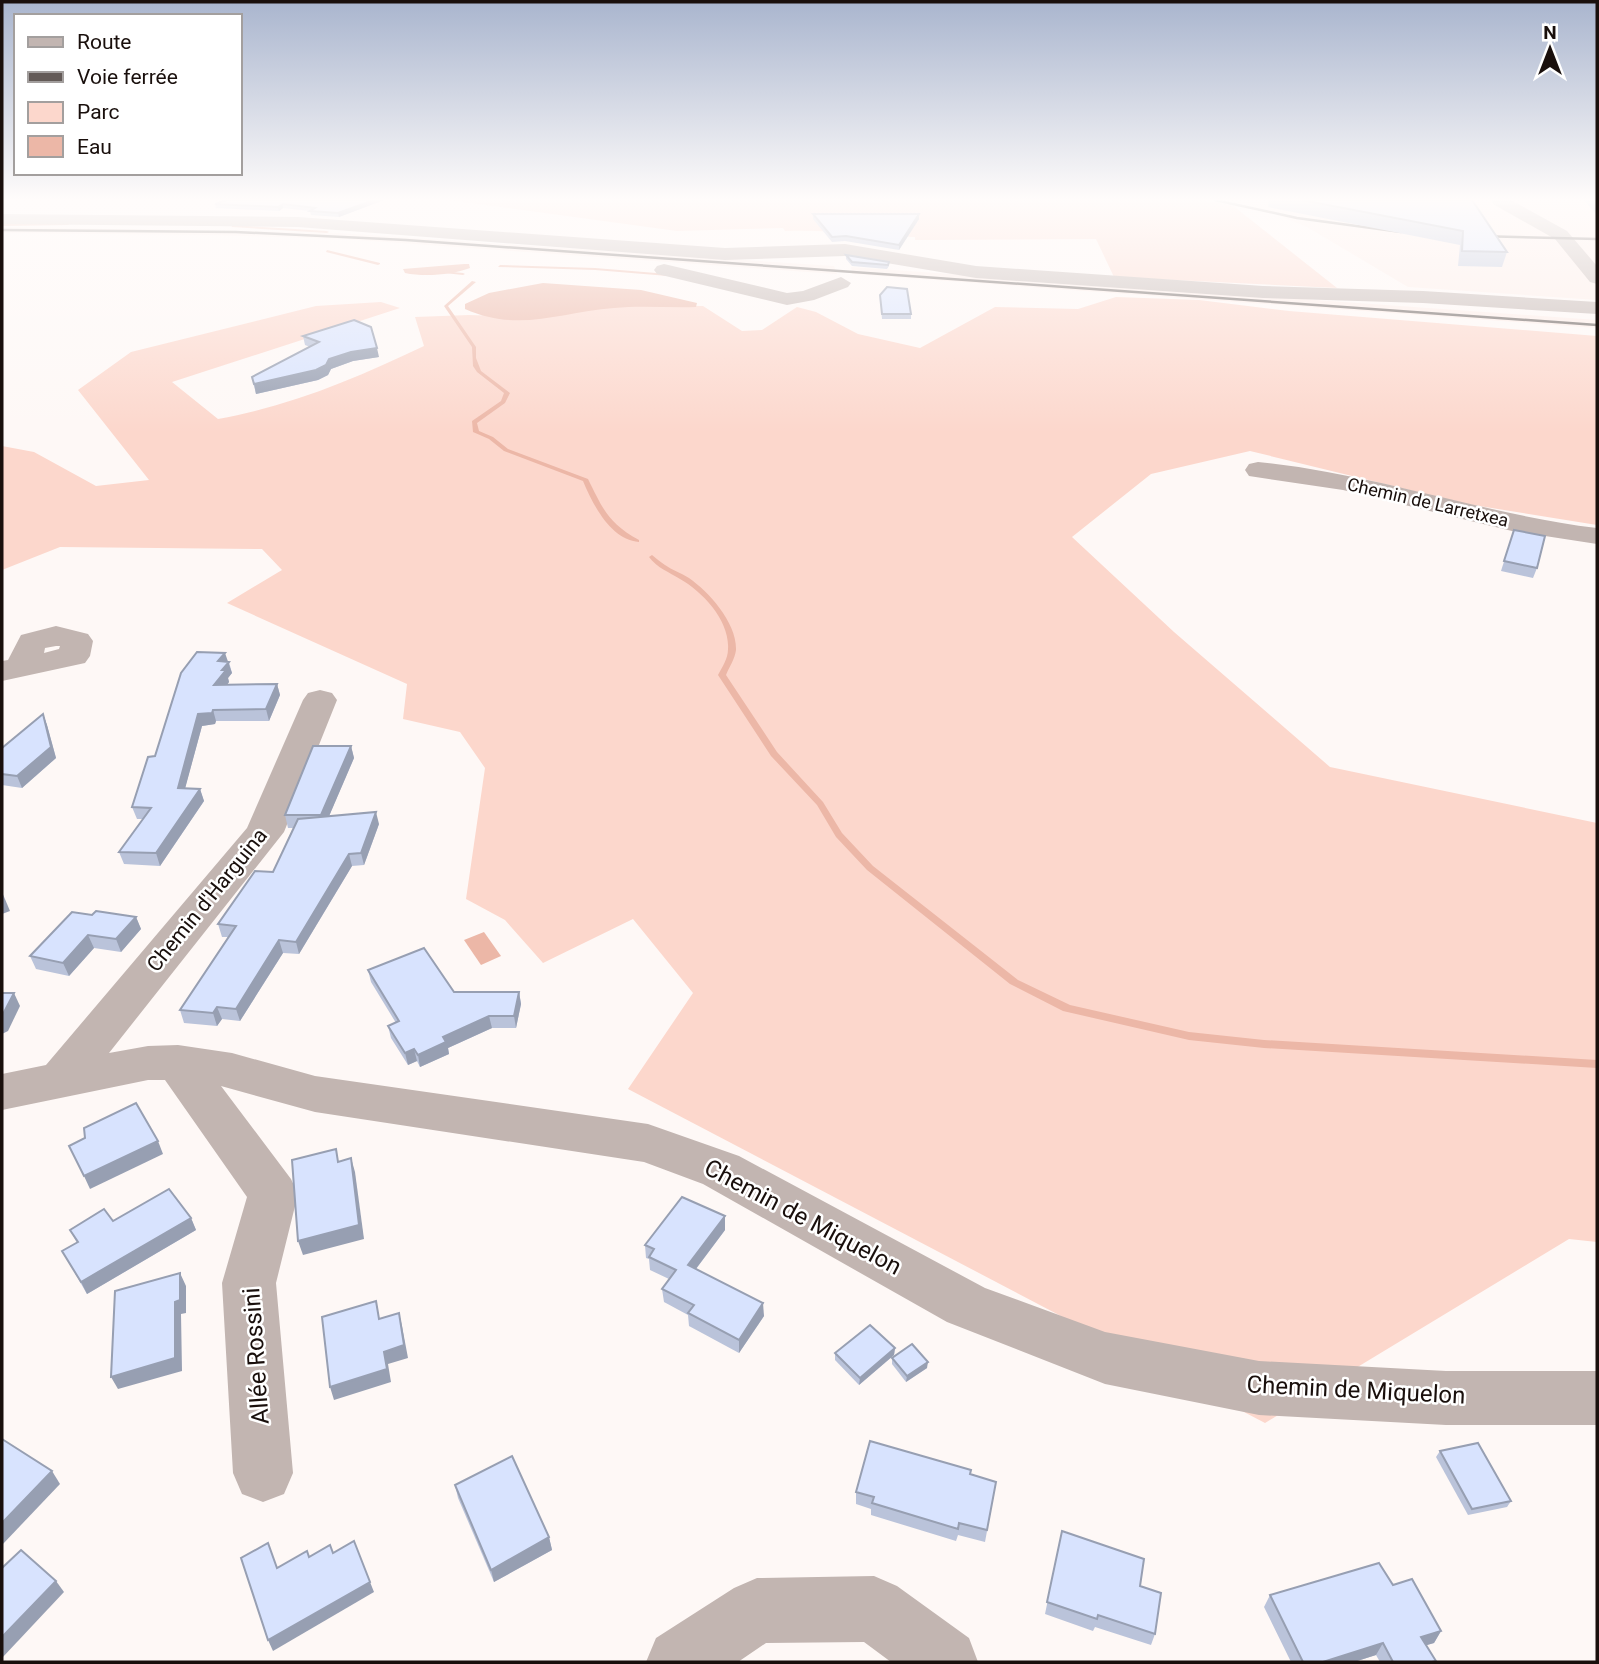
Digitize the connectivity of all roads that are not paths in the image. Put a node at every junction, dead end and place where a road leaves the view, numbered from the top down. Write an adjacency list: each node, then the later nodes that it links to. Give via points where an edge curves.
1 (704, 278): 3 (street, via 787,299)
2 (1057, 278): 4 (street)
3 (841, 283)
4 (1597, 308)
5 (1258, 470): 6 (street, Chemin de Larretxea, via 1301,472 1494,519)
6 (1597, 536)
7 (320, 700): 9 (street, Chemin d'Harguina, via 265,832)
8 (178, 1062): 9 (street, Chemin de Miquelon, via 148,1063); 11 (street, Chemin de Miquelon, via 232,1070 315,1094 648,1143 721,1170 966,1305 1105,1358 1259,1388 1446,1398); 12 (street, Allée Rossini, via 273,1194 249,1283)
9 (61, 1080): 10 (street, Chemin de Miquelon)
10 (2, 1092)
11 (1597, 1398)
12 (263, 1473)
13 (680, 1662): 14 (street, via 757,1611 874,1609)
14 (945, 1662)

